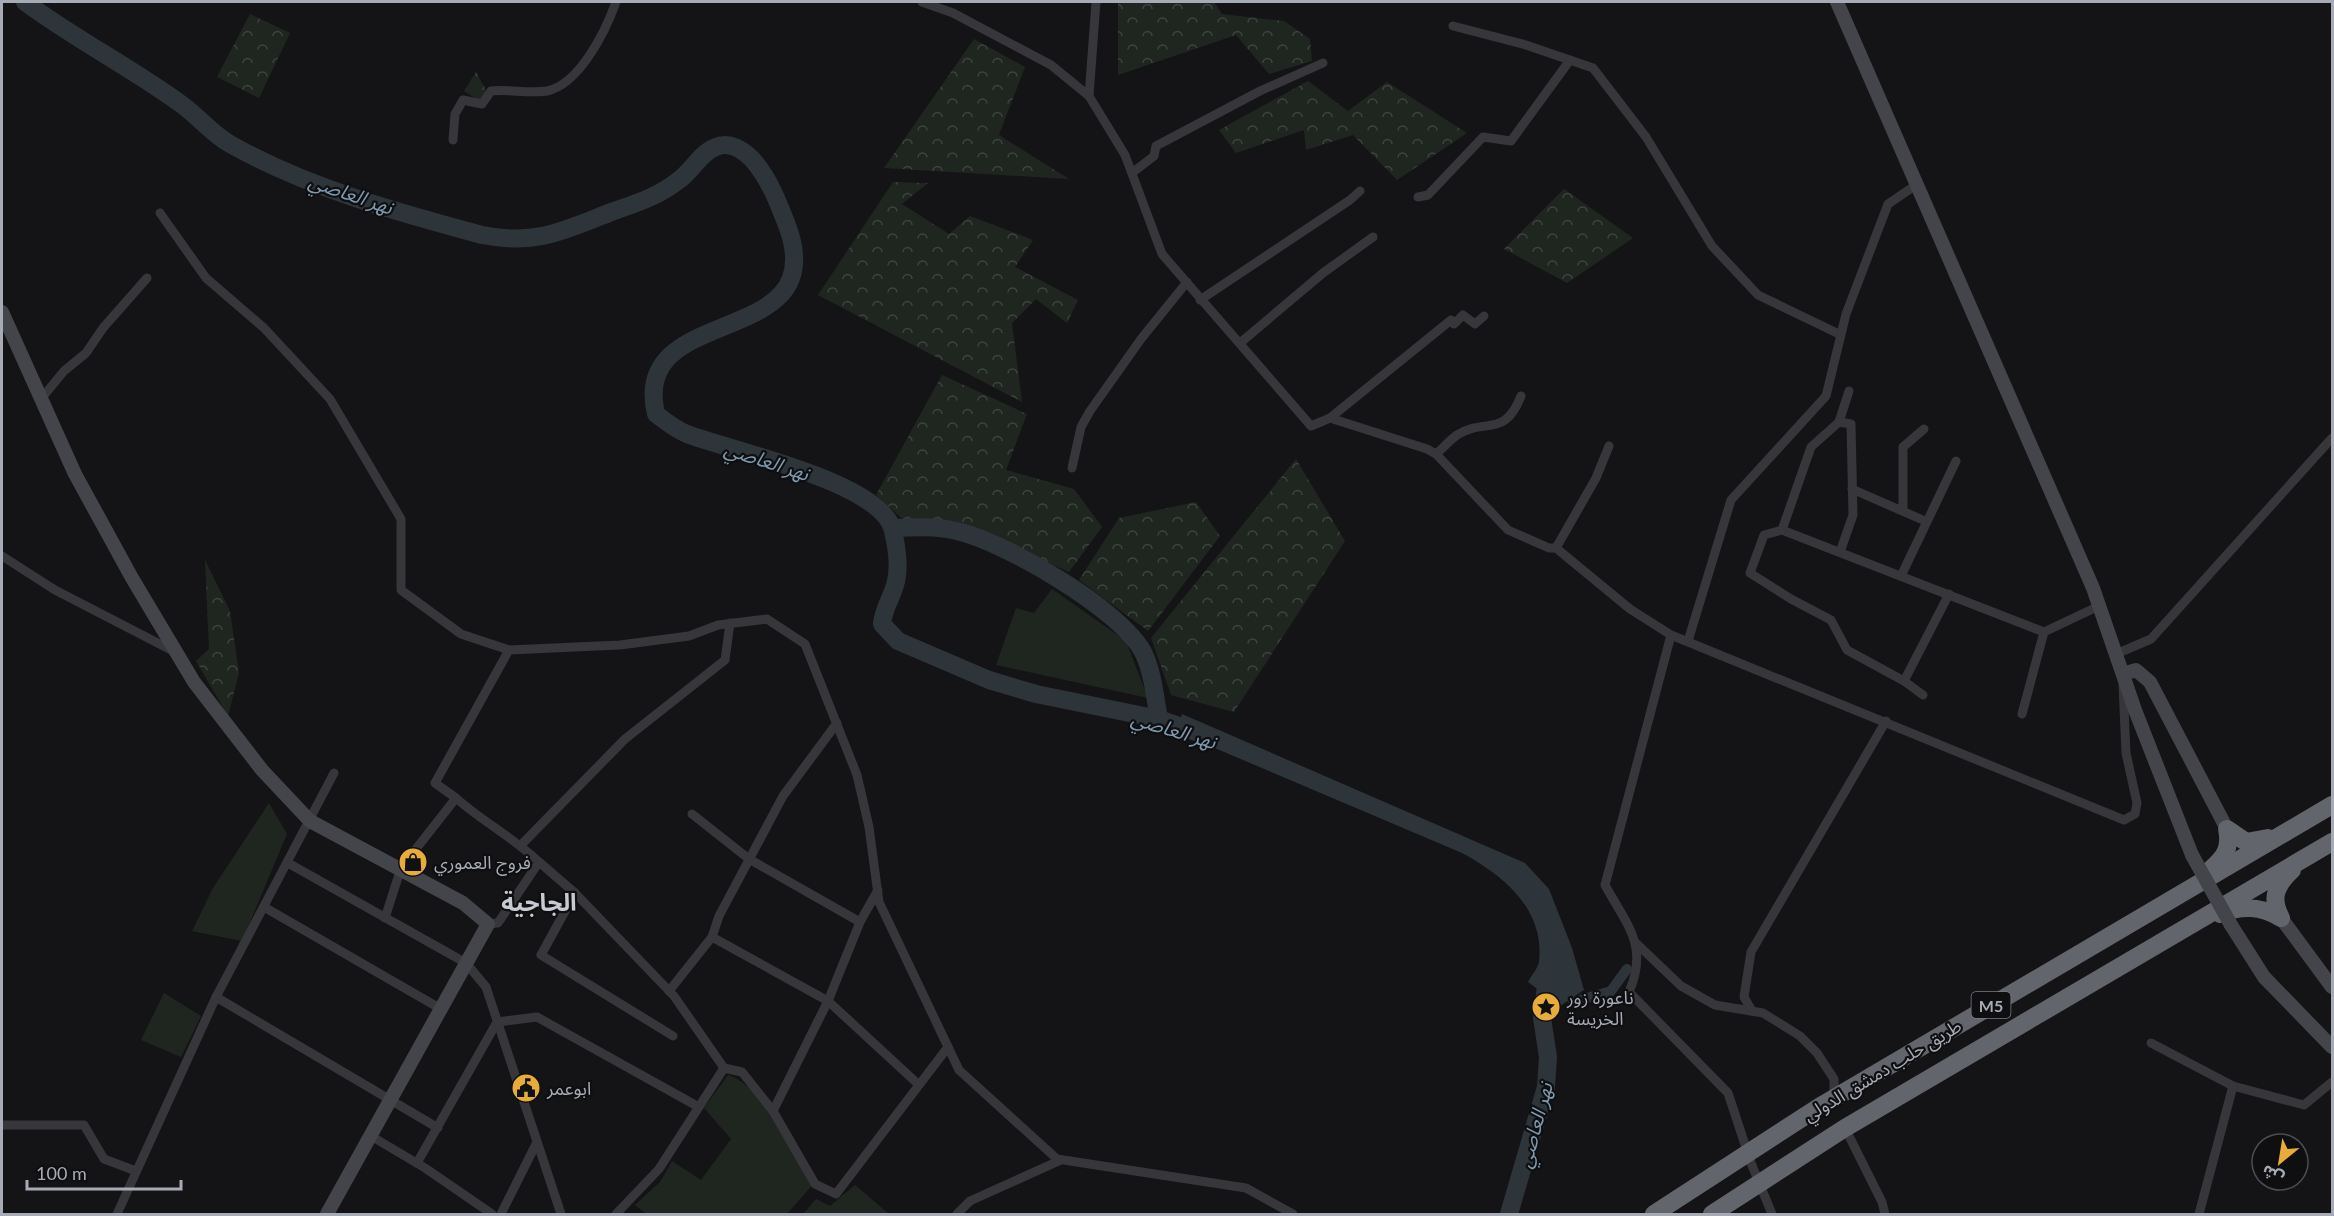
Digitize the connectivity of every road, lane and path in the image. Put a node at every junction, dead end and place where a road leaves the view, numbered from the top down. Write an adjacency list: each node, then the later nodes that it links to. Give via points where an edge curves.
1 (616, 2): 9 (street, via 591,54 566,81 549,90 491,91 482,104 463,100 455,114)
2 (922, 2): 8 (street, via 953,13 1051,65)
3 (1096, 2): 8 (street)
4 (1837, 2): 11 (main road)
5 (1453, 26): 6 (street)
6 (1570, 60): 13 (street, via 1511,141 1484,137 1428,195); 21 (street, via 1593,68 1646,137 1712,246 1758,296)
7 (1323, 63): 10 (street, via 1156,146 1154,156)
8 (1089, 96): 10 (street)
9 (453, 140)
10 (1132, 173): 17 (street, via 1162,254)
11 (1916, 185): 21 (street, via 1888,204); 43 (main road)
12 (1360, 191): 18 (street)
13 (1418, 197)
14 (160, 213): 48 (street, via 206,278 264,328 330,399 401,519 401,590 461,634)
15 (1373, 237): 22 (street, via 1323,273)
16 (147, 278): 25 (street)
17 (1187, 282): 18 (street); 33 (street, via 1090,411 1081,427)
18 (1200, 300): 22 (street)
19 (2, 312): 25 (main road)
20 (1484, 316): 26 (street, via 1475,324 1463,315 1454,324 1450,320)
21 (1839, 334): 47 (street, via 1826,396 1731,500)
22 (1240, 343): 26 (street, via 1311,426)
23 (1849, 391): 27 (street)
24 (1521, 396): 31 (street, via 1513,415 1501,423 1458,434)
25 (41, 399): 49 (main road, via 75,474)
26 (1330, 418): 31 (street)
27 (1839, 422): 34 (street, via 1851,424); 37 (street, via 1811,447)
28 (1924, 429): 35 (street, via 1903,447)
29 (2332, 438): 50 (street, via 2151,639)
30 (1609, 446): 38 (street, via 1596,478)
31 (1436, 454): 38 (street, via 1508,530)
32 (1956, 461): 36 (street)
33 (1072, 468)
34 (1852, 489): 35 (street); 39 (street, via 1853,515)
35 (1904, 511): 36 (street)
36 (1925, 521): 41 (street)
37 (1782, 530): 39 (street); 52 (street, via 1764,535 1750,573 1831,621 1847,650)
38 (1556, 548): 46 (street, via 1630,609)
39 (1840, 552): 41 (street)
40 (2, 556): 49 (street, via 56,590)
41 (1901, 576): 42 (street)
42 (1949, 594): 45 (street); 52 (street)
43 (2099, 606): 45 (street); 50 (main road)
44 (730, 623): 48 (street, via 689,636 620,645); 56 (street, via 767,619 805,644); 65 (street, via 725,660 625,739)
45 (2044, 632): 54 (street)
46 (1671, 635): 47 (street); 81 (street, via 1605,885)
47 (1688, 641): 55 (street)
48 (509, 650): 58 (street, via 435,783)
49 (177, 653): 61 (main road, via 194,682 262,770)
50 (2116, 654): 51 (main road)
51 (2122, 674): 55 (street, via 2126,753 2137,803 2136,814 2124,820); 63 (main road, via 2136,670 2150,682); 93 (main road, bridge, via 2192,855 2231,926 2264,977)
52 (1904, 681): 53 (street)
53 (1923, 695)
54 (2022, 714)
55 (1886, 721): 88 (street, via 1751,952 1744,998)
56 (837, 723): 67 (street, via 783,796); 72 (street, via 857,775)
57 (334, 773): 61 (street)
58 (456, 798): 65 (street, via 483,822); 70 (street)
59 (2332, 805): 62 (highway, طريق حلب دمشق الدولي / M5)
60 (692, 814): 67 (street)
61 (310, 821): 69 (street); 70 (main road)
62 (2291, 828): 63 (highway, via 2259,842 2246,842); 71 (highway, طريق حلب دمشق الدولي / M5)
63 (2227, 829): 71 (highway, via 2230,841 2222,860)
64 (2332, 842): 66 (highway, طريق حلب دمشق الدولي / M5)
65 (521, 845): 68 (street)
66 (2307, 856): 76 (highway, via 2276,888 2275,906); 79 (highway, طريق حلب دمشق الدولي / M5)
67 (749, 859): 77 (street); 80 (street)
68 (539, 862): 73 (street); 78 (street, via 498,923)
69 (288, 863): 74 (street); 75 (street)
70 (401, 868): 75 (street); 78 (main road, via 463,903)
71 (2191, 886): 98 (highway, طريق حلب دمشق الدولي / M5)
72 (878, 890): 77 (street); 92 (street, via 879,902)
73 (575, 893): 84 (street); 90 (street, via 541,955)
74 (264, 907): 85 (street); 87 (street)
75 (385, 918): 82 (street)
76 (2281, 918): 79 (highway, via 2268,910 2235,908); 83 (main road)
77 (860, 922): 86 (street)
78 (488, 924): 82 (main road)
79 (2187, 926): 104 (highway, طريق حلب دمشق الدولي / M5)
80 (712, 938): 84 (street); 86 (street)
81 (1637, 944): 88 (street, via 1681,986 1714,1005); 107 (street, via 1636,975 1629,992 1728,1093)
82 (466, 963): 87 (main road); 89 (street, via 486,987)
83 (2332, 987)
84 (669, 991): 94 (street)
85 (216, 997): 99 (street); 110 (street)
86 (828, 1001): 96 (street); 101 (street)
87 (441, 1009): 99 (main road)
88 (1752, 1011): 98 (street, via 1762,1012 1800,1036 1817,1053 1834,1079)
89 (497, 1022): 100 (street, via 537,1017); 103 (street); 106 (street)
90 (673, 1036)
91 (2151, 1043): 97 (street)
92 (948, 1047): 96 (street); 108 (street, via 959,1070)
93 (2332, 1047)
94 (724, 1068): 100 (street); 101 (street, via 742,1072)
95 (2332, 1082): 97 (street, via 2304,1105)
96 (918, 1084): 101 (street, via 836,1194 815,1184)
97 (2233, 1086): 124 (street)
98 (1834, 1098): 107 (highway, طريق حلب دمشق الدولي / M5)
99 (390, 1100): 103 (street); 105 (main road)
100 (698, 1107): 117 (street, via 659,1169)
101 (773, 1111)
102 (2, 1125): 110 (street, via 84,1125 104,1160)
103 (438, 1128): 109 (street)
104 (1845, 1128): 111 (highway, طريق حلب دمشق الدولي / M5); 123 (street)
105 (371, 1136): 109 (street); 113 (main road)
106 (537, 1142): 115 (street); 116 (street)
107 (1748, 1153): 111 (street); 120 (highway, طريق حلب دمشق الدولي / M5)
108 (1061, 1160): 118 (street, via 970,1201); 119 (street, via 1246,1188)
109 (417, 1163): 114 (street)
110 (136, 1171): 112 (street)
111 (1759, 1182): 121 (highway, طريق حلب دمشق الدولي / M5); 122 (street)
112 (117, 1215)
113 (327, 1215)
114 (492, 1215)
115 (501, 1215)
116 (561, 1215)
117 (616, 1215)
118 (957, 1215)
119 (1293, 1215)
120 (1654, 1215)
121 (1712, 1215)
122 (1772, 1215)
123 (1885, 1215)
124 (2199, 1215)

